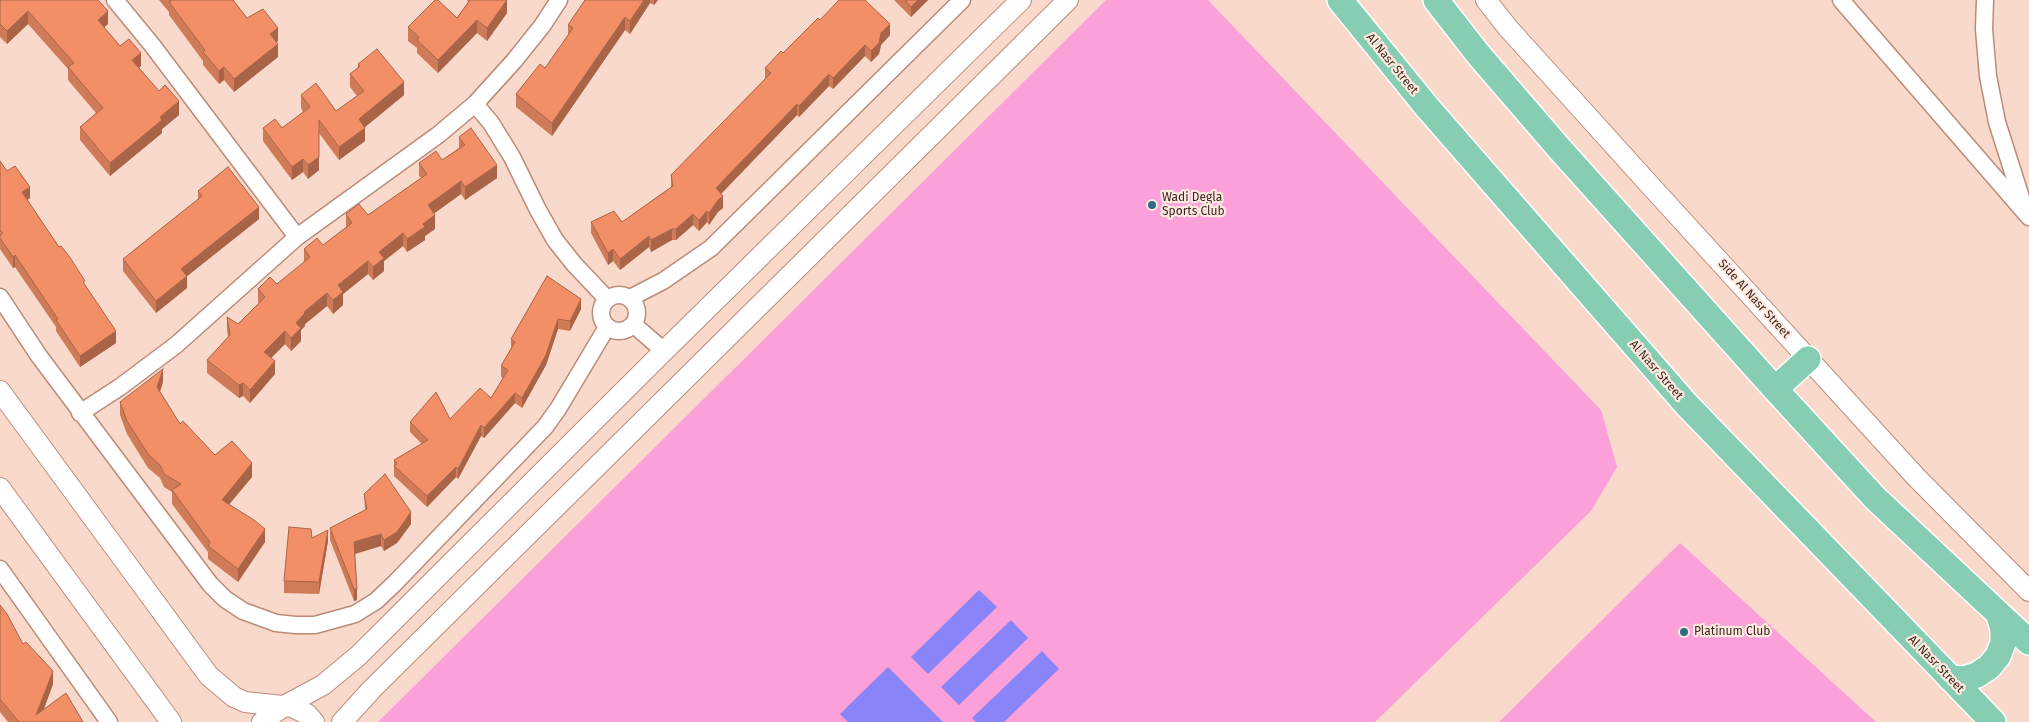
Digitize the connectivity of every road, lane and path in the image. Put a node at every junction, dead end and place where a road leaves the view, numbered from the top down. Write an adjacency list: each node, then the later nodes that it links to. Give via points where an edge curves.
1 (115, 0): 13 (street, via 152,44)
2 (559, 0): 11 (street, via 519,56)
3 (962, 0): 16 (street, via 711,248 663,281)
4 (1021, 0): 19 (street)
5 (1068, 0): 35 (street)
6 (1340, 0): 29 (main road, Al Nasr Street, via 1427,107 1686,404)
7 (1436, 0): 21 (main road, via 1558,147)
8 (1486, 0): 20 (street, Side Al Nasr Street, via 1514,35)
9 (1841, 0): 12 (street)
10 (1985, 0): 12 (street, via 1984,30 1997,122)
11 (475, 104): 13 (street, via 438,135); 15 (street, via 512,156 550,233)
12 (2028, 216)
13 (296, 237): 23 (street, via 176,345)
14 (0, 297): 23 (street)
15 (607, 298): 16 (street, via 618,294); 18 (street, via 600,313)
16 (630, 298): 17 (street, via 636,307)
17 (633, 324): 18 (street, via 624,330); 19 (street)
18 (607, 327): 23 (street, via 545,427 415,563 376,601 355,614 315,625 276,623 242,611 225,599 210,584)
19 (664, 351): 30 (street, via 358,656 324,685)
20 (1808, 359): 21 (main road); 26 (street, Side Al Nasr Street, via 1916,477)
21 (1774, 389): 27 (main road, via 1875,498)
22 (0, 390): 30 (street, via 209,676 245,702)
23 (80, 413)
24 (0, 488): 32 (street)
25 (0, 569): 31 (street)
26 (2029, 592)
27 (1999, 616): 28 (main road); 29 (main road, via 2003,643 1998,656 1977,675 1964,679)
28 (2029, 642)
29 (1950, 678): 36 (main road, Al Nasr Street)
30 (284, 706): 33 (street); 34 (street, via 300,710)
31 (109, 722)
32 (171, 722)
33 (262, 722)
34 (314, 722)
35 (342, 722)
36 (1993, 722)

